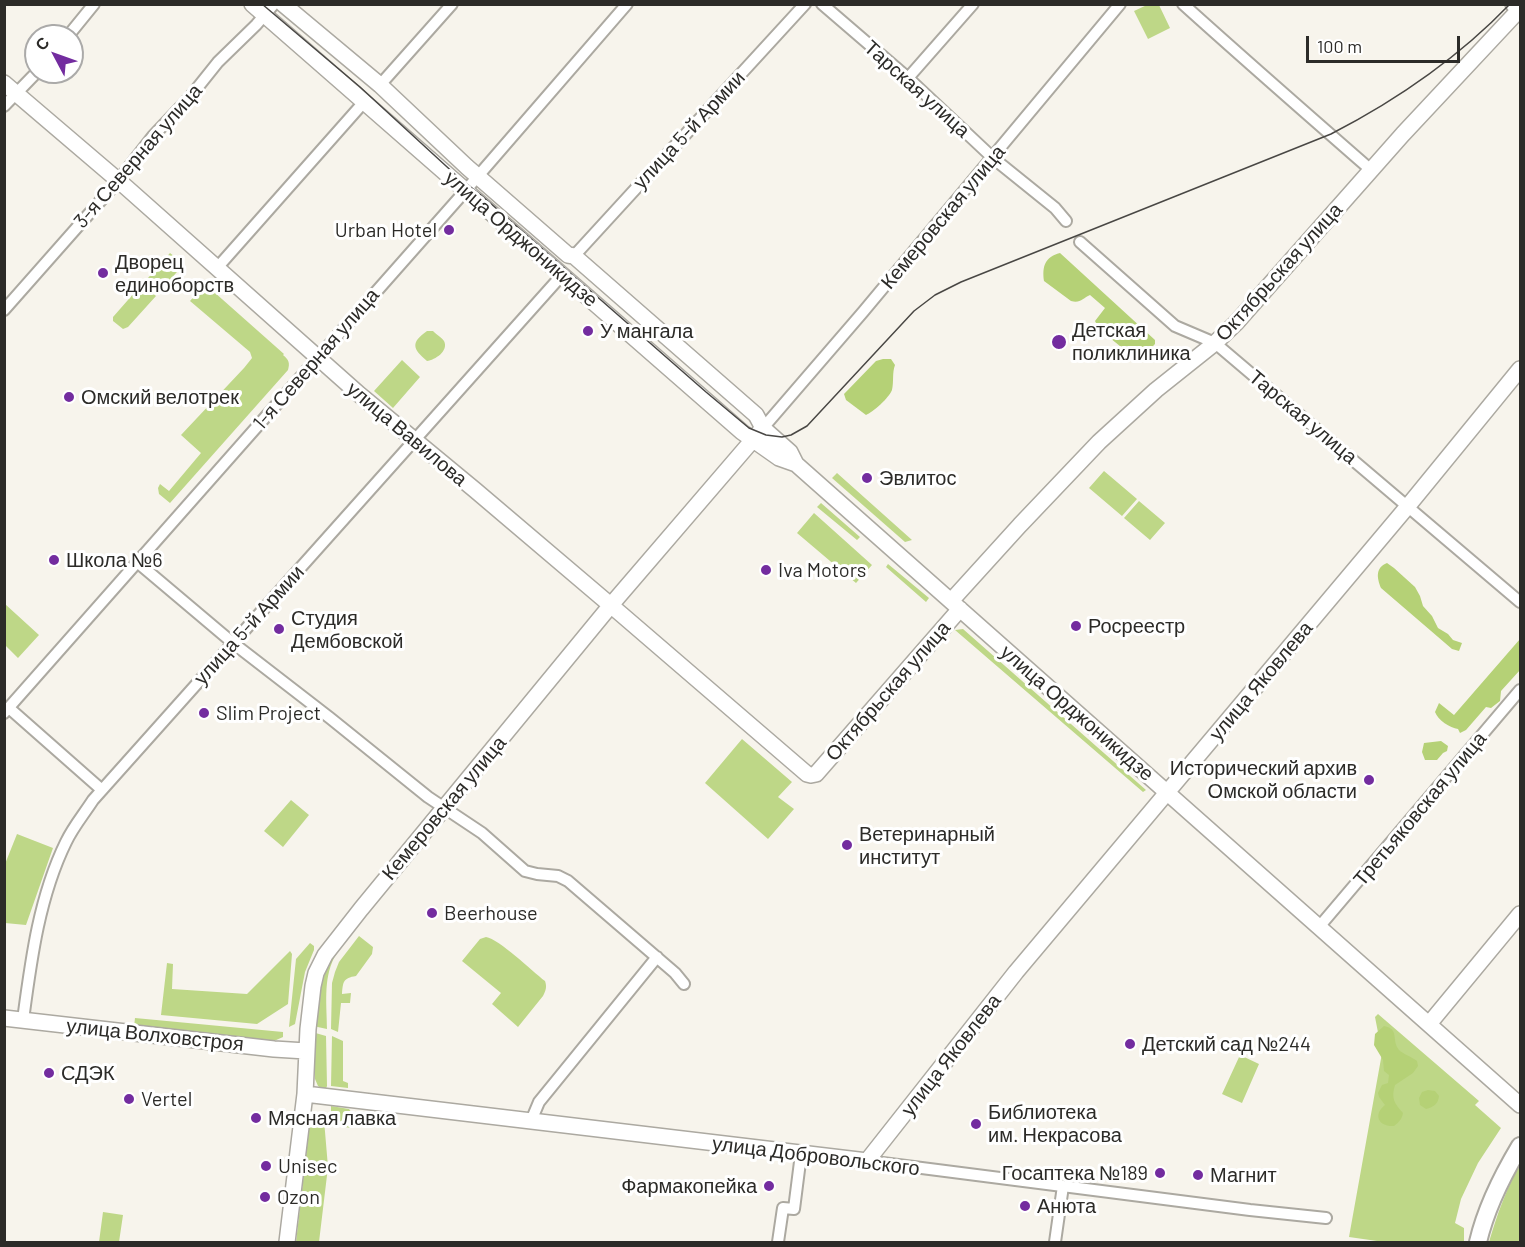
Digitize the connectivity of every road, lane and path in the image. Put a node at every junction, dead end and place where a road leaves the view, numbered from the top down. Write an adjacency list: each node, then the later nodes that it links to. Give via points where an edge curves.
1 (94, 4): 13 (street)
2 (252, 4): 12 (street, улица Орджоникидзе)
3 (283, 4): 17 (street, улица Орджоникидзе)
4 (452, 4): 17 (street)
5 (627, 4): 23 (street, 1-я Северная улица)
6 (805, 4): 28 (street, улица 5-й Армии)
7 (822, 4): 14 (street, Тарская улица)
8 (973, 4): 14 (street)
9 (1120, 4): 21 (street, Кемеровская улица)
10 (1183, 4): 22 (street)
11 (1519, 9): 22 (street, Октябрьская улица)
12 (269, 10): 19 (street, улица Орджоникидзе); 24 (street, 3-я Северная улица, via 218,62)
13 (78, 24)
14 (908, 78): 21 (street, Тарская улица)
15 (4, 83): 18 (street, улица Вавилова)
16 (26, 84): 18 (street)
17 (380, 85): 23 (street, улица Орджоникидзе)
18 (17, 93): 20 (street); 24 (street, улица Вавилова)
19 (364, 102): 25 (street, улица Орджоникидзе); 29 (street)
20 (4, 106)
21 (993, 158): 26 (street, Тарская улица); 35 (street, Кемеровская улица)
22 (1371, 170): 32 (street, Октябрьская улица)
23 (477, 176): 25 (street, 1-я Северная улица); 28 (street, улица Орджоникидзе, via 568,255)
24 (118, 181): 29 (street, улица Вавилова); 31 (street, 3-я Северная улица)
25 (465, 191): 30 (street, улица Орджоникидзе); 33 (street, 1-я Северная улица)
26 (1066, 221)
27 (1080, 242): 32 (street, Тарская улица, via 1175,326)
28 (574, 256): 35 (street, улица Орджоникидзе, via 756,415)
29 (217, 268): 33 (street, улица Вавилова)
30 (562, 275): 36 (street, улица 5-й Армии); 37 (street, улица Орджоникидзе)
31 (4, 310)
32 (1215, 343): 39 (street, Тарская улица); 43 (street, Октябрьская улица, via 1100,442 1020,525)
33 (318, 357): 36 (street, улица Вавилова); 40 (street, 1-я Северная улица)
34 (1521, 369): 39 (street, улица Яковлева)
35 (763, 428): 37 (street, Кемеровская улица); 38 (street, улица Орджоникидзе, via 787,449)
36 (413, 440): 42 (street, улица Вавилова); 44 (street, улица 5-й Армии)
37 (752, 440): 38 (street, улица Орджоникидзе); 42 (street, Кемеровская улица)
38 (796, 464): 43 (street, улица Орджоникидзе)
39 (1408, 506): 41 (street, Тарская улица); 49 (street, улица Яковлева)
40 (137, 562): 44 (street); 46 (street, 1-я Северная улица)
41 (1521, 602)
42 (611, 605): 47 (street, улица Вавилова, via 807,774); 50 (street, Кемеровская улица)
43 (955, 605): 47 (street, Октябрьская улица); 49 (street, улица Орджоникидзе)
44 (233, 643): 48 (street, улица 5-й Армии); 50 (street)
45 (1521, 690): 52 (street, Третьяковская улица)
46 (7, 711): 48 (street)
47 (816, 774)
48 (102, 790): 56 (street, улица 5-й Армии, via 72,829 56,866 36,933)
49 (1167, 792): 52 (street, улица Орджоникидзе); 64 (street, улица Яковлева, via 1016,972)
50 (444, 808): 53 (street, via 482,833 525,871 568,881); 58 (street, Кемеровская улица, via 325,955 313,986)
51 (1521, 914): 57 (street)
52 (1319, 927): 57 (street, улица Орджоникидзе)
53 (657, 957): 54 (street); 61 (street, via 539,1102)
54 (684, 984)
55 (4, 1018): 56 (street, улица Волховстроя)
56 (24, 1020): 58 (street, улица Волховстроя)
57 (1429, 1024): 60 (street, улица Орджоникидзе)
58 (306, 1051): 59 (street, Кемеровская улица)
59 (304, 1094): 61 (street, улица Добровольского); 67 (street, Кемеровская улица)
60 (1521, 1105)
61 (531, 1121): 63 (street, улица Добровольского)
62 (1521, 1146): 70 (main road, via 1498,1186)
63 (801, 1154): 64 (street, улица Добровольского); 68 (street, via 794,1209 783,1208)
64 (867, 1161): 65 (street, улица Добровольского)
65 (1063, 1186): 66 (street, улица Добровольского); 69 (street)
66 (1326, 1218)
67 (287, 1242)
68 (778, 1242)
69 (1055, 1242)
70 (1478, 1242)

